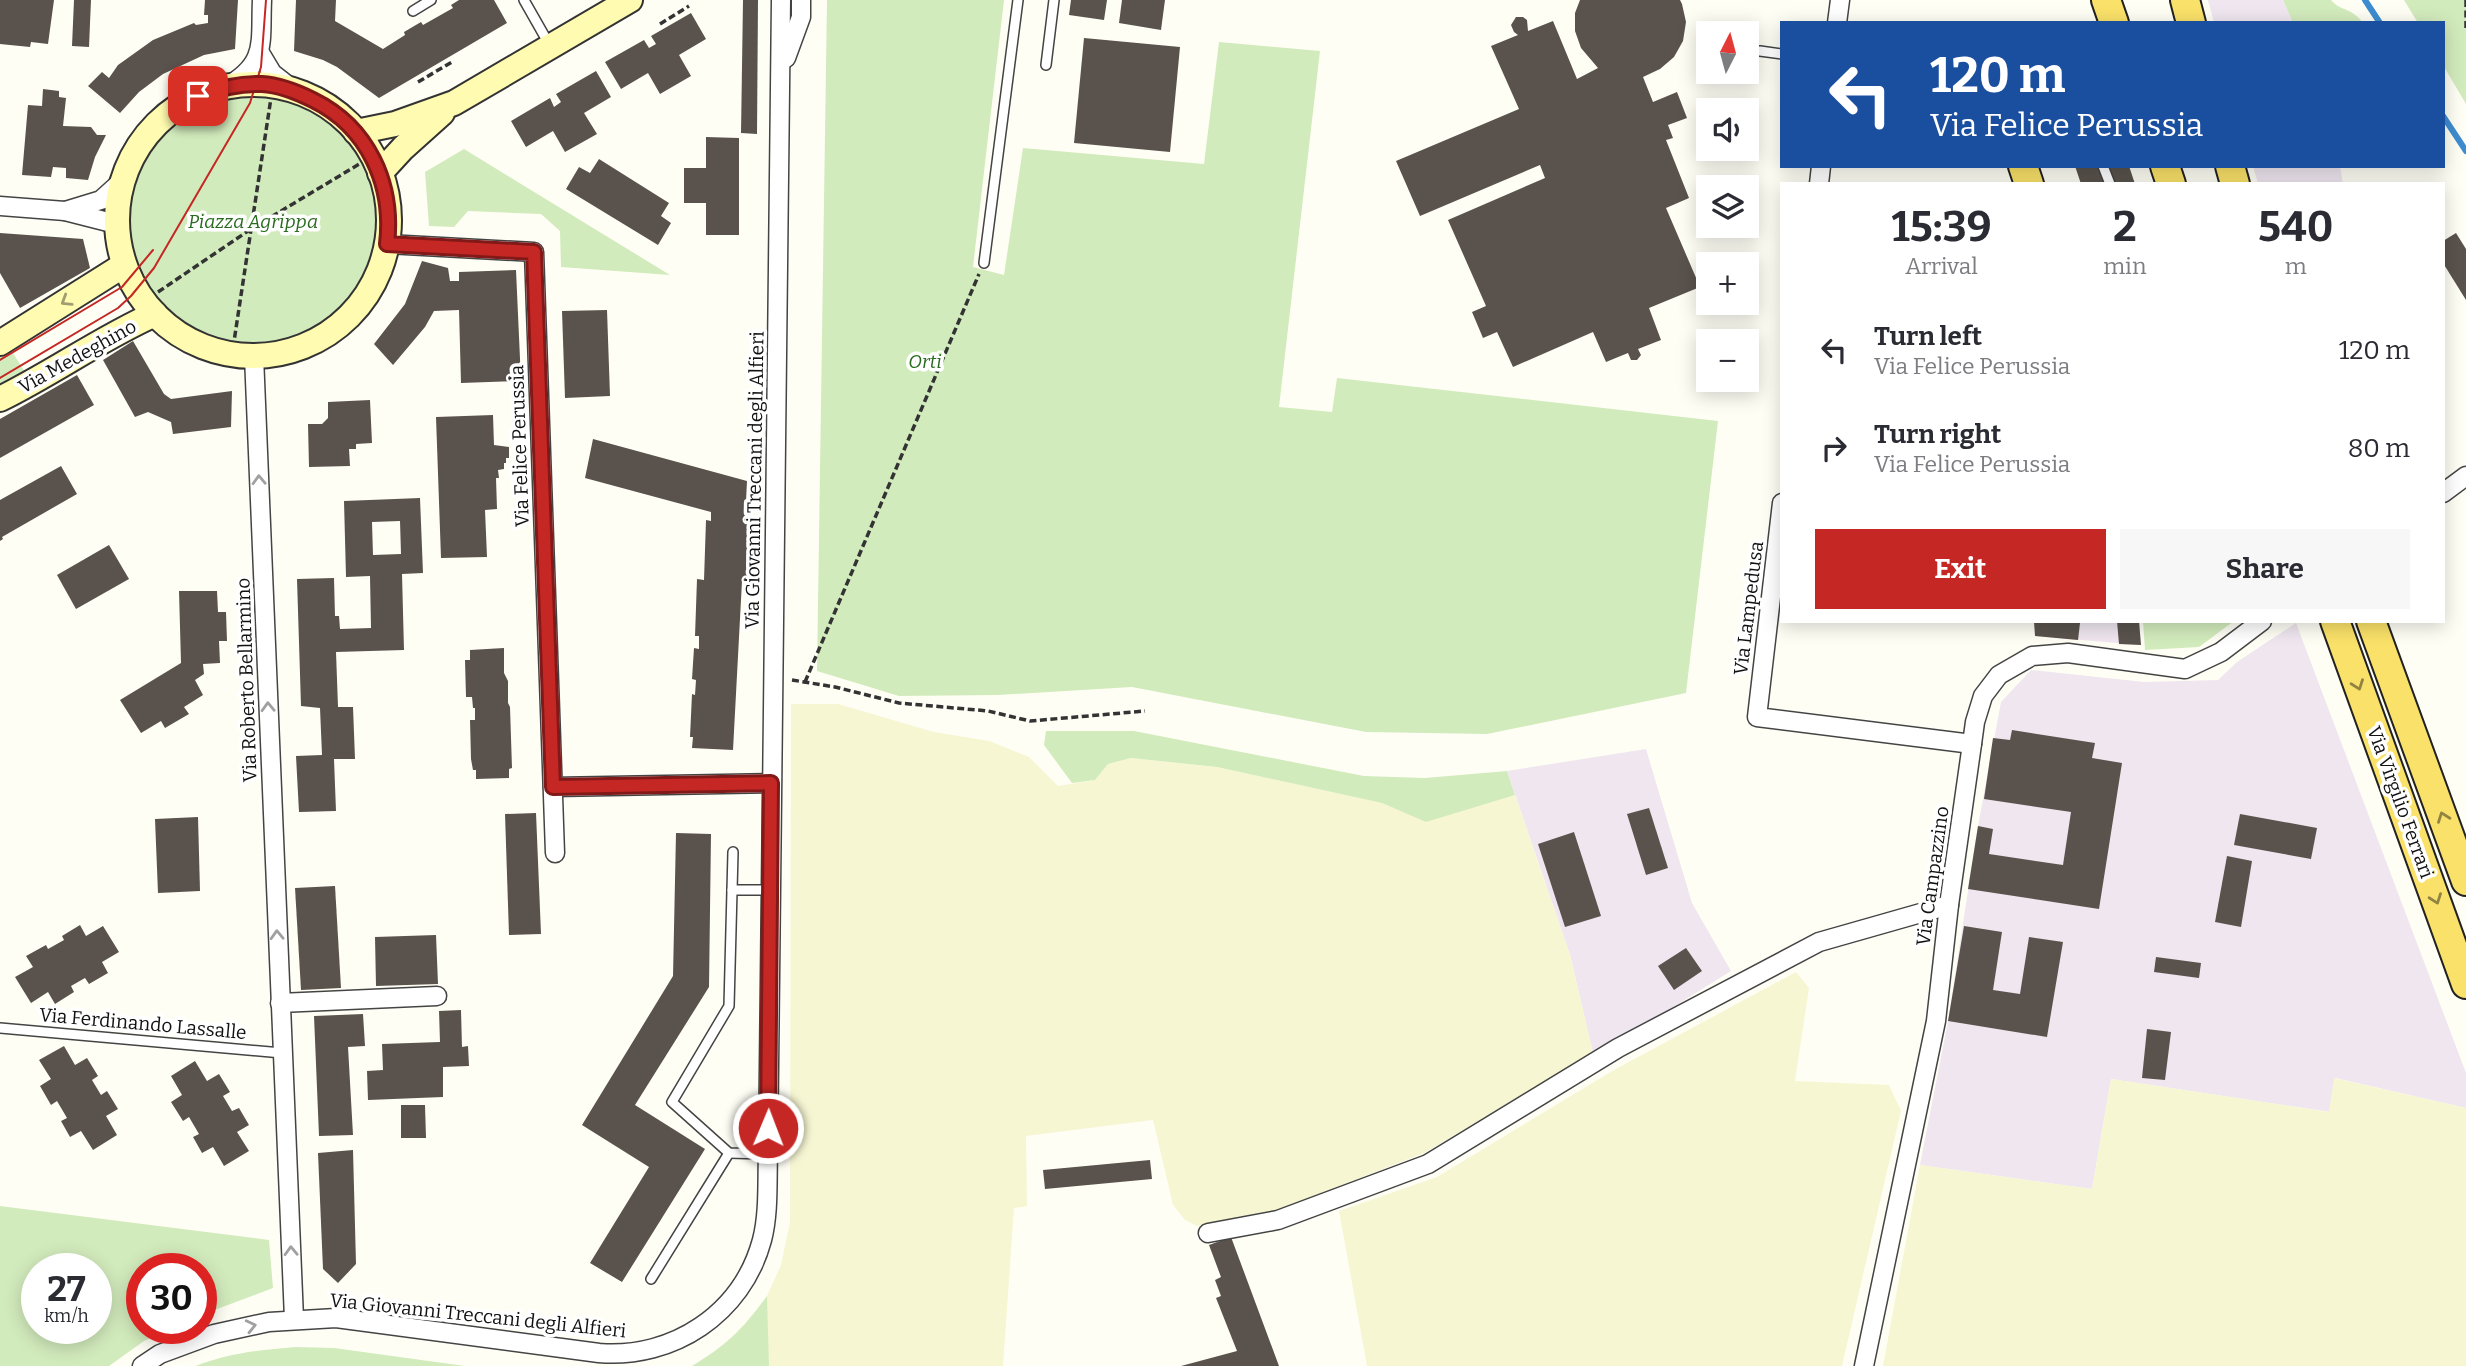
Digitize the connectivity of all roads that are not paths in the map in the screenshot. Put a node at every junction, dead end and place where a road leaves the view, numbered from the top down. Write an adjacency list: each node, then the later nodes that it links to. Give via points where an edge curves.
1 (262, 0): 20 (street)
2 (430, 0): 13 (lane)
3 (524, 0): 18 (lane)
4 (630, 0): 18 (main road)
5 (781, 0): 23 (street, Via Giovanni Treccani degli Alfieri)
6 (801, 0): 23 (street, Via Giovanni Treccani degli Alfieri, via 801,17)
7 (1018, 0): 34 (lane)
8 (1054, 0): 22 (lane)
9 (1840, 0): 14 (street)
10 (2098, 0): 15 (main road)
11 (2106, 0): 16 (main road)
12 (2185, 0): 17 (main road)
13 (413, 11)
14 (1838, 21)
15 (2101, 21)
16 (2113, 21)
17 (2190, 21)
18 (551, 46): 26 (main road)
19 (1760, 51): 21 (lane)
20 (260, 53): 24 (street, via 244,77); 25 (street, via 272,73)
21 (1780, 54)
22 (1046, 65)
23 (781, 71): 47 (street, Via Giovanni Treccani degli Alfieri)
24 (226, 87): 25 (main road, via 261,84); 29 (main road, via 198,96 150,130)
25 (295, 91): 27 (main road, via 329,108)
26 (454, 103): 27 (main road); 28 (main road, via 403,148)
27 (356, 132): 28 (main road, via 372,155)
28 (371, 167): 33 (main road, via 387,201)
29 (122, 181): 31 (street, via 100,200); 32 (main road)
30 (0, 206): 31 (street)
31 (65, 211): 32 (street)
32 (117, 225): 35 (main road)
33 (387, 244): 38 (main road, via 369,290 336,328 290,351); 48 (street, Via Felice Perussia, via 534,252)
34 (984, 262)
35 (124, 265): 36 (main road, via 141,298); 37 (main road, one-way to 37)
36 (154, 305): 38 (main road, via 192,341 224,353); 39 (main road, Via Medeghino, via 127,327)
37 (0, 343)
38 (244, 352): 57 (street, Via Roberto Bellarmino, one-way to 38)
39 (0, 399)
40 (2466, 476): 41 (street)
41 (2445, 492)
42 (1780, 520): 46 (street, Via Lampedusa, via 1757,717)
43 (2259, 623): 46 (street, Via Campazzino, via 2221,652 2185,668 2068,653 2032,656 1999,675 1983,696)
44 (2336, 623): 55 (main road, Via Virgilio Ferrari, one-way to 55)
45 (2372, 623): 51 (main road, Via Virgilio Ferrari, one-way to 45)
46 (1972, 744): 54 (street, Via Campazzino)
47 (771, 783): 48 (street); 53 (street, Via Giovanni Treccani degli Alfieri)
48 (553, 787): 50 (street, Via Felice Perussia)
49 (733, 852): 52 (lane)
50 (555, 853)
51 (2466, 881)
52 (732, 890): 53 (lane); 60 (lane, via 729,1006 672,1102)
53 (770, 890): 61 (street, Via Giovanni Treccani degli Alfieri)
54 (1949, 905): 62 (street, via 1819,942 1618,1048 1428,1164 1278,1220); 66 (street, Via Campazzino, via 1936,1021)
55 (2466, 984)
56 (437, 996): 57 (street)
57 (280, 1003): 59 (street, Via Roberto Bellarmino)
58 (0, 1028): 59 (lane, Via Ferdinando Lassalle)
59 (282, 1053): 64 (street, Via Roberto Bellarmino, one-way to 59)
60 (729, 1153): 61 (lane); 63 (lane)
61 (768, 1154): 64 (street, Via Giovanni Treccani degli Alfieri, via 764,1227 750,1272 706,1324 659,1347 635,1353 598,1353 336,1318)
62 (1208, 1233)
63 (651, 1279)
64 (294, 1319): 65 (street, Via Giovanni Treccani degli Alfieri, one-way to 64, via 160,1354 214,1335)
65 (142, 1366)
66 (1864, 1366)

